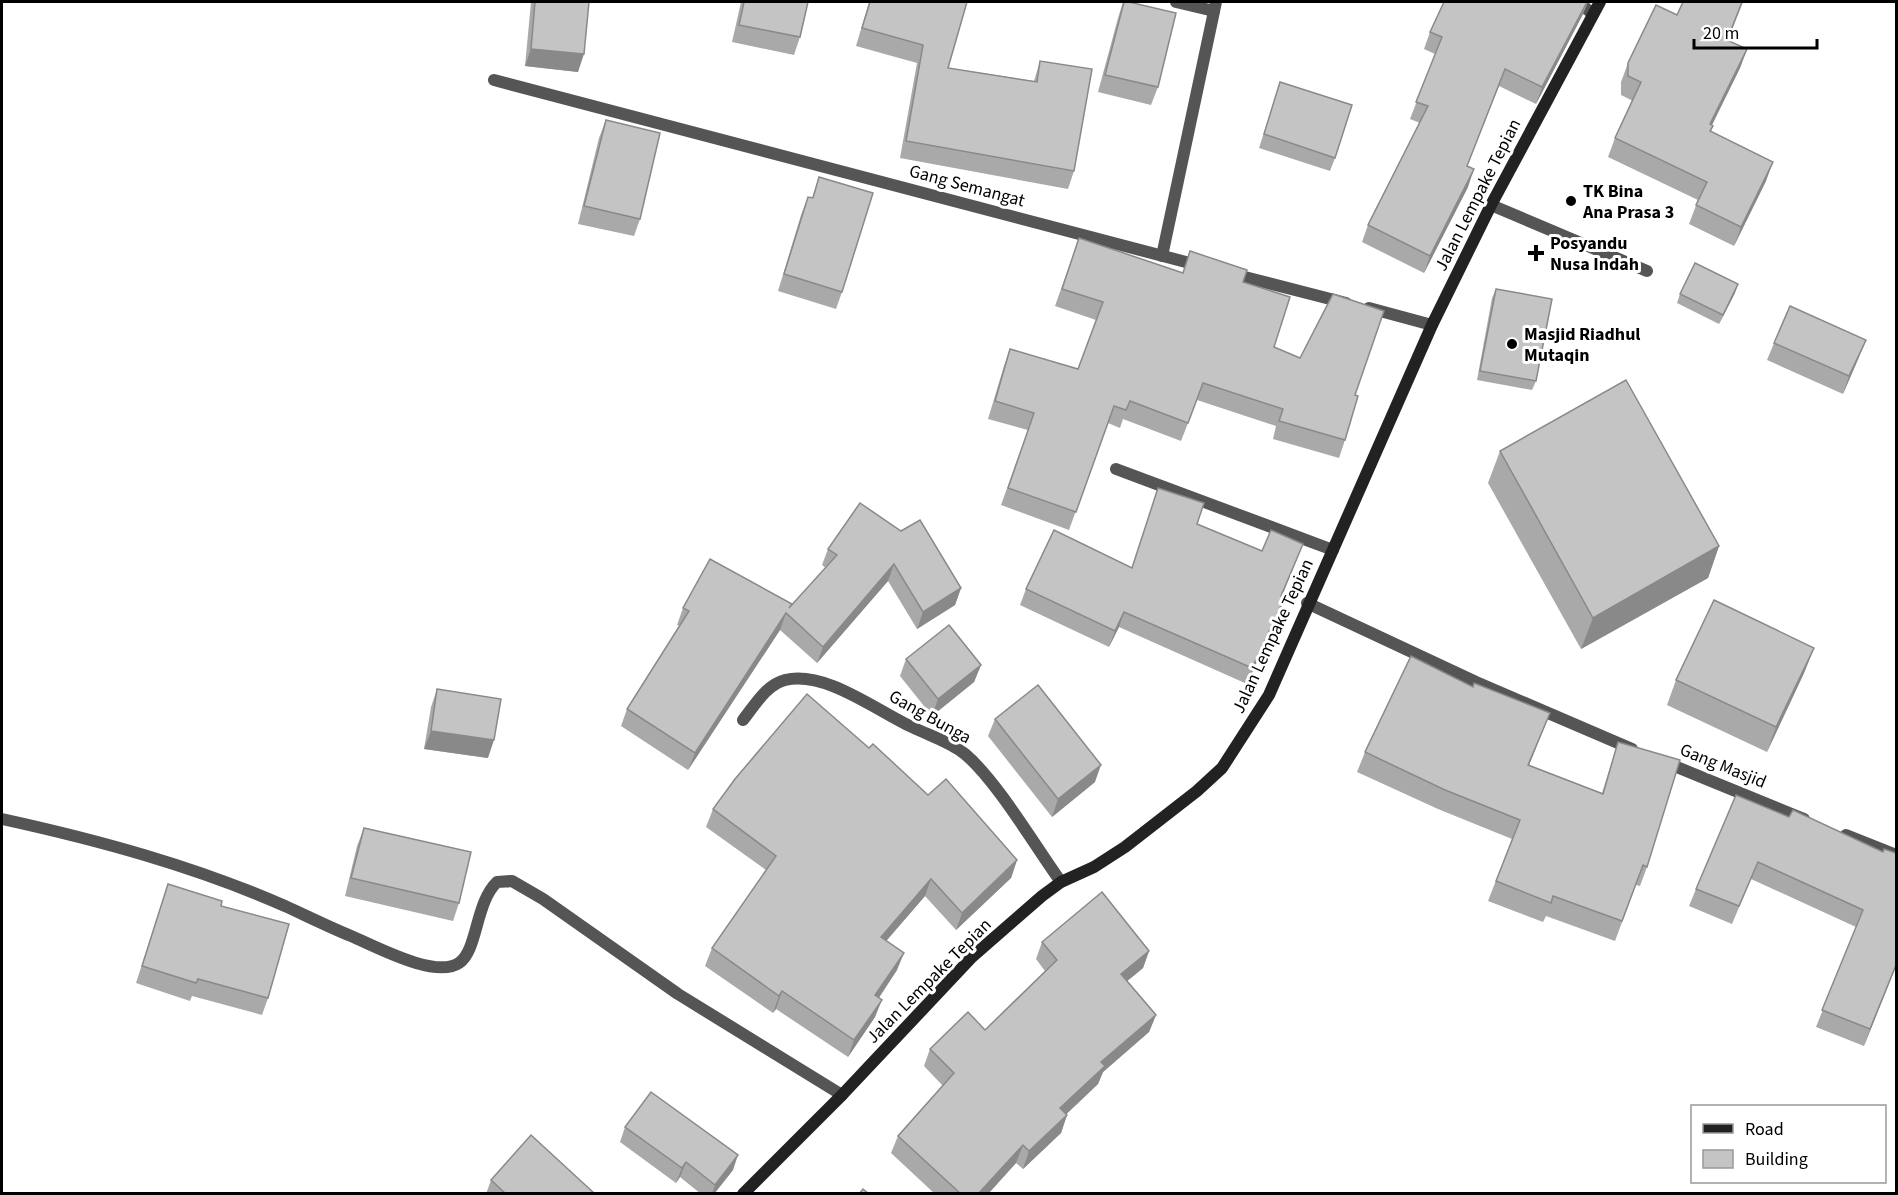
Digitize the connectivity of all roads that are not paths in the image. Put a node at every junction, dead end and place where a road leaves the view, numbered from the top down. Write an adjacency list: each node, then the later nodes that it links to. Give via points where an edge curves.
1 (1176, 2): 4 (street)
2 (1578, 2): 5 (street)
3 (1600, 2): 5 (street, Jalan Lempake Tepian)
4 (1215, 6): 8 (street)
5 (1593, 14): 7 (street, Jalan Lempake Tepian)
6 (494, 80): 8 (street, Gang Semangat)
7 (1491, 205): 9 (street); 10 (street, Jalan Lempake Tepian)
8 (1162, 256): 10 (street, Gang Semangat)
9 (1647, 271)
10 (1432, 324): 12 (street, Jalan Lempake Tepian)
11 (1116, 469): 12 (street)
12 (1333, 550): 13 (street, Jalan Lempake Tepian)
13 (1307, 603): 16 (street, Gang Masjid, via 1476,682); 19 (street, Jalan Lempake Tepian, via 1269,695 1222,768 1125,847)
14 (743, 720): 19 (street, Gang Bunga, via 767,689 786,680 803,678 842,690 949,744 966,755 996,790)
15 (2, 819): 20 (street, via 91,838 285,906 418,963 450,967 470,949 489,890 497,882 512,881 678,994)
16 (1818, 824)
17 (1838, 832): 18 (street)
18 (1896, 855)
19 (1061, 882): 20 (street, Jalan Lempake Tepian, via 972,957)
20 (842, 1095): 21 (street, Jalan Lempake Tepian)
21 (743, 1194)

